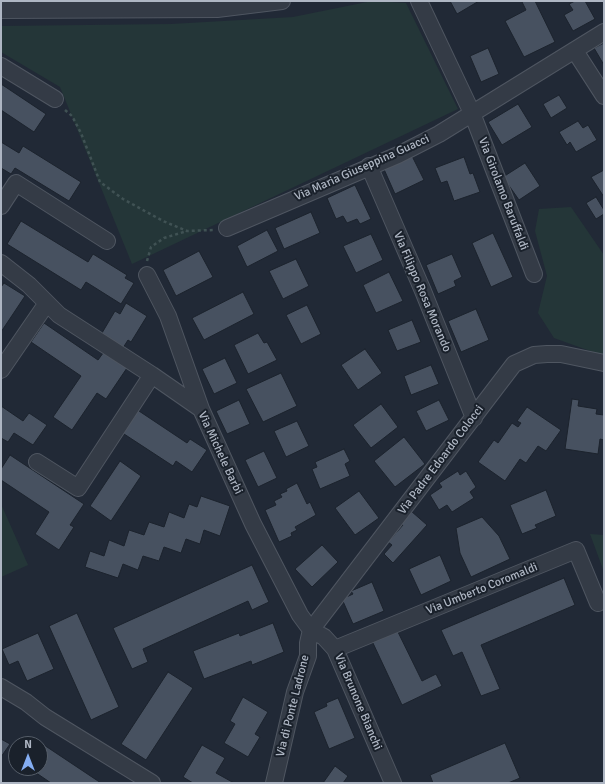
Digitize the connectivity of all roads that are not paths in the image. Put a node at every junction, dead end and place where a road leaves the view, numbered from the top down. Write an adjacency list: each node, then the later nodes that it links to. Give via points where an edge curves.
1 (282, 1): 3 (street, via 217,9)
2 (419, 1): 9 (street, Via Girolamo Baruffaldi)
3 (1, 10)
4 (604, 32): 5 (street, Via Maria Giuseppina Guacci)
5 (575, 51): 7 (street); 9 (street, Via Maria Giuseppina Guacci)
6 (1, 66): 8 (street)
7 (604, 96)
8 (55, 99)
9 (472, 113): 10 (street, Via Maria Giuseppina Guacci, via 439,134 398,155); 15 (street, Via Girolamo Baruffaldi)
10 (369, 166): 12 (street, Via Maria Giuseppina Guacci); 22 (street, Via Filippo Rosa Morando)
11 (1, 206): 13 (street, via 16,183)
12 (227, 228)
13 (107, 241)
14 (3, 269): 17 (street, Via Michele Barbi)
15 (534, 274)
16 (147, 275): 21 (street, via 168,316)
17 (47, 303): 19 (street); 20 (street, Via Michele Barbi, via 59,315)
18 (604, 363): 22 (street, Via Padre Edoardo Colocci, via 561,354 534,355 523,359 514,364)
19 (1, 370)
20 (152, 375): 21 (street, Via Michele Barbi); 23 (street, via 78,488)
21 (201, 409): 25 (street, Via Michele Barbi, via 253,524 300,615)
22 (474, 418): 25 (street, Via Padre Edoardo Colocci)
23 (37, 462)
24 (598, 603): 26 (street, Via Umberto Coromaldi, via 576,550)
25 (311, 630): 26 (street, Via Brunone Bianchi, via 324,637); 29 (street, Via di Ponte Ladrone, via 308,656 295,692)
26 (336, 649): 30 (street, Via Brunone Bianchi)
27 (1, 687): 28 (street)
28 (152, 783)
29 (274, 783)
30 (393, 783)

